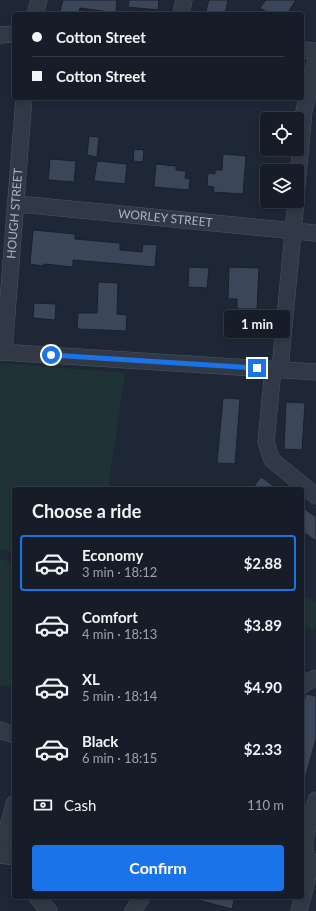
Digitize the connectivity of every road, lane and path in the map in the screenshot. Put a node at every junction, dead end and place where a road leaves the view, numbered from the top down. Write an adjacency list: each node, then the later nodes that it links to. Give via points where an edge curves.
1 (39, 0): 3 (street)
2 (184, 0): 4 (street)
3 (35, 12)
4 (181, 12)
5 (12, 34): 6 (street)
6 (0, 35)
7 (304, 50): 8 (street)
8 (316, 51)
9 (316, 60): 11 (street, via 304,112)
10 (24, 100): 12 (street, HOUGH STREET)
11 (299, 164)
12 (15, 205): 14 (street, WORLEY STREET); 16 (street, HOUGH STREET)
13 (295, 208): 14 (street)
14 (293, 231): 15 (street, WORLEY STREET); 17 (street)
15 (316, 233)
16 (2, 352): 17 (street)
17 (276, 369): 18 (street); 19 (street, via 266,442 272,460)
18 (316, 372)
19 (316, 496)
20 (316, 678): 21 (street)
21 (304, 683)
22 (0, 730): 23 (street)
23 (12, 734)
24 (316, 800): 29 (street, via 304,839)
25 (12, 809): 26 (street)
26 (4, 829): 27 (street)
27 (0, 855): 28 (street)
28 (12, 857)
29 (312, 879): 33 (street)
30 (39, 899): 34 (street)
31 (141, 899): 35 (street)
32 (304, 899): 36 (street)
33 (304, 899)
34 (49, 911)
35 (133, 911)
36 (299, 911)

